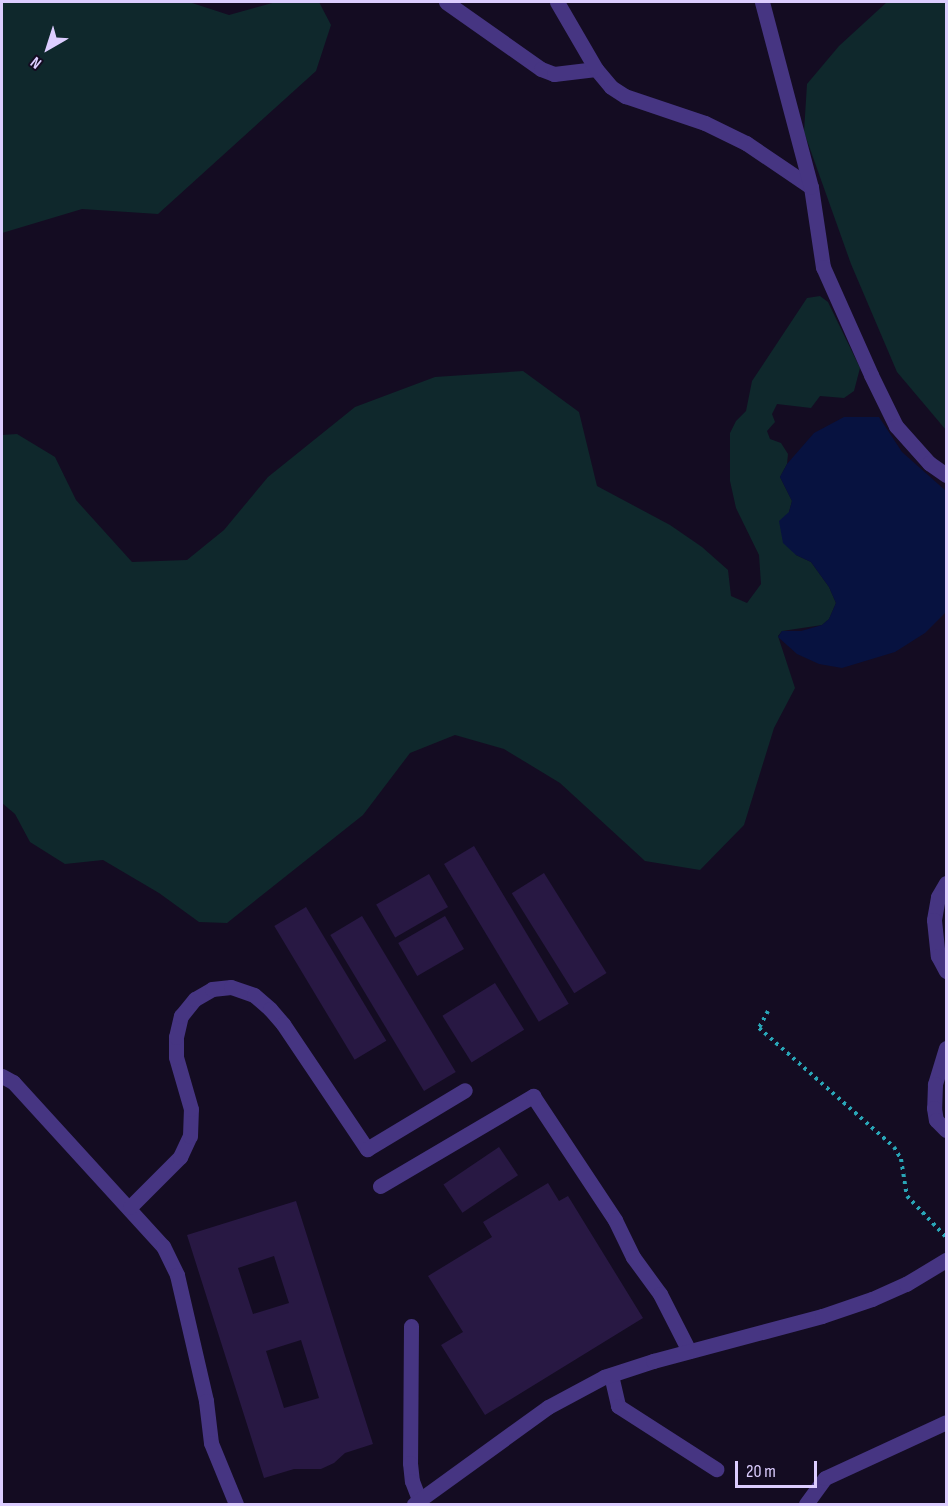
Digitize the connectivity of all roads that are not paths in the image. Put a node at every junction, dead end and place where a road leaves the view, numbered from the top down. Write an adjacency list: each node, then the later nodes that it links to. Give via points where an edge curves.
1 (446, 2): 4 (street, via 541,69 554,74)
2 (557, 2): 4 (street)
3 (762, 2): 5 (street)
4 (596, 69): 5 (street, via 625,96 705,123 746,143)
5 (811, 187): 6 (street, via 824,267 872,375 896,426 929,463)
6 (946, 475)
7 (946, 883): 8 (street, via 938,897 934,920 938,957)
8 (946, 971)
9 (946, 1048): 12 (street, via 935,1084 934,1108 936,1120)
10 (2, 1076): 14 (street, via 13,1082)
11 (465, 1090): 14 (street, via 367,1149 270,1009 254,995 231,987 212,989 195,999 181,1016 176,1037 176,1057 191,1109 190,1136 180,1157)
12 (946, 1130)
13 (380, 1186): 17 (street, via 533,1096 660,1294)
14 (130, 1207): 22 (street, via 164,1245 177,1275 206,1401 211,1443)
15 (946, 1260): 17 (street, via 872,1299)
16 (411, 1326): 21 (street, via 410,1463)
17 (688, 1351): 18 (street)
18 (611, 1375): 20 (street, via 618,1406); 21 (street, via 548,1407)
19 (946, 1422): 23 (street, via 825,1478)
20 (716, 1469)
21 (418, 1503)
22 (236, 1504)
23 (806, 1504)

